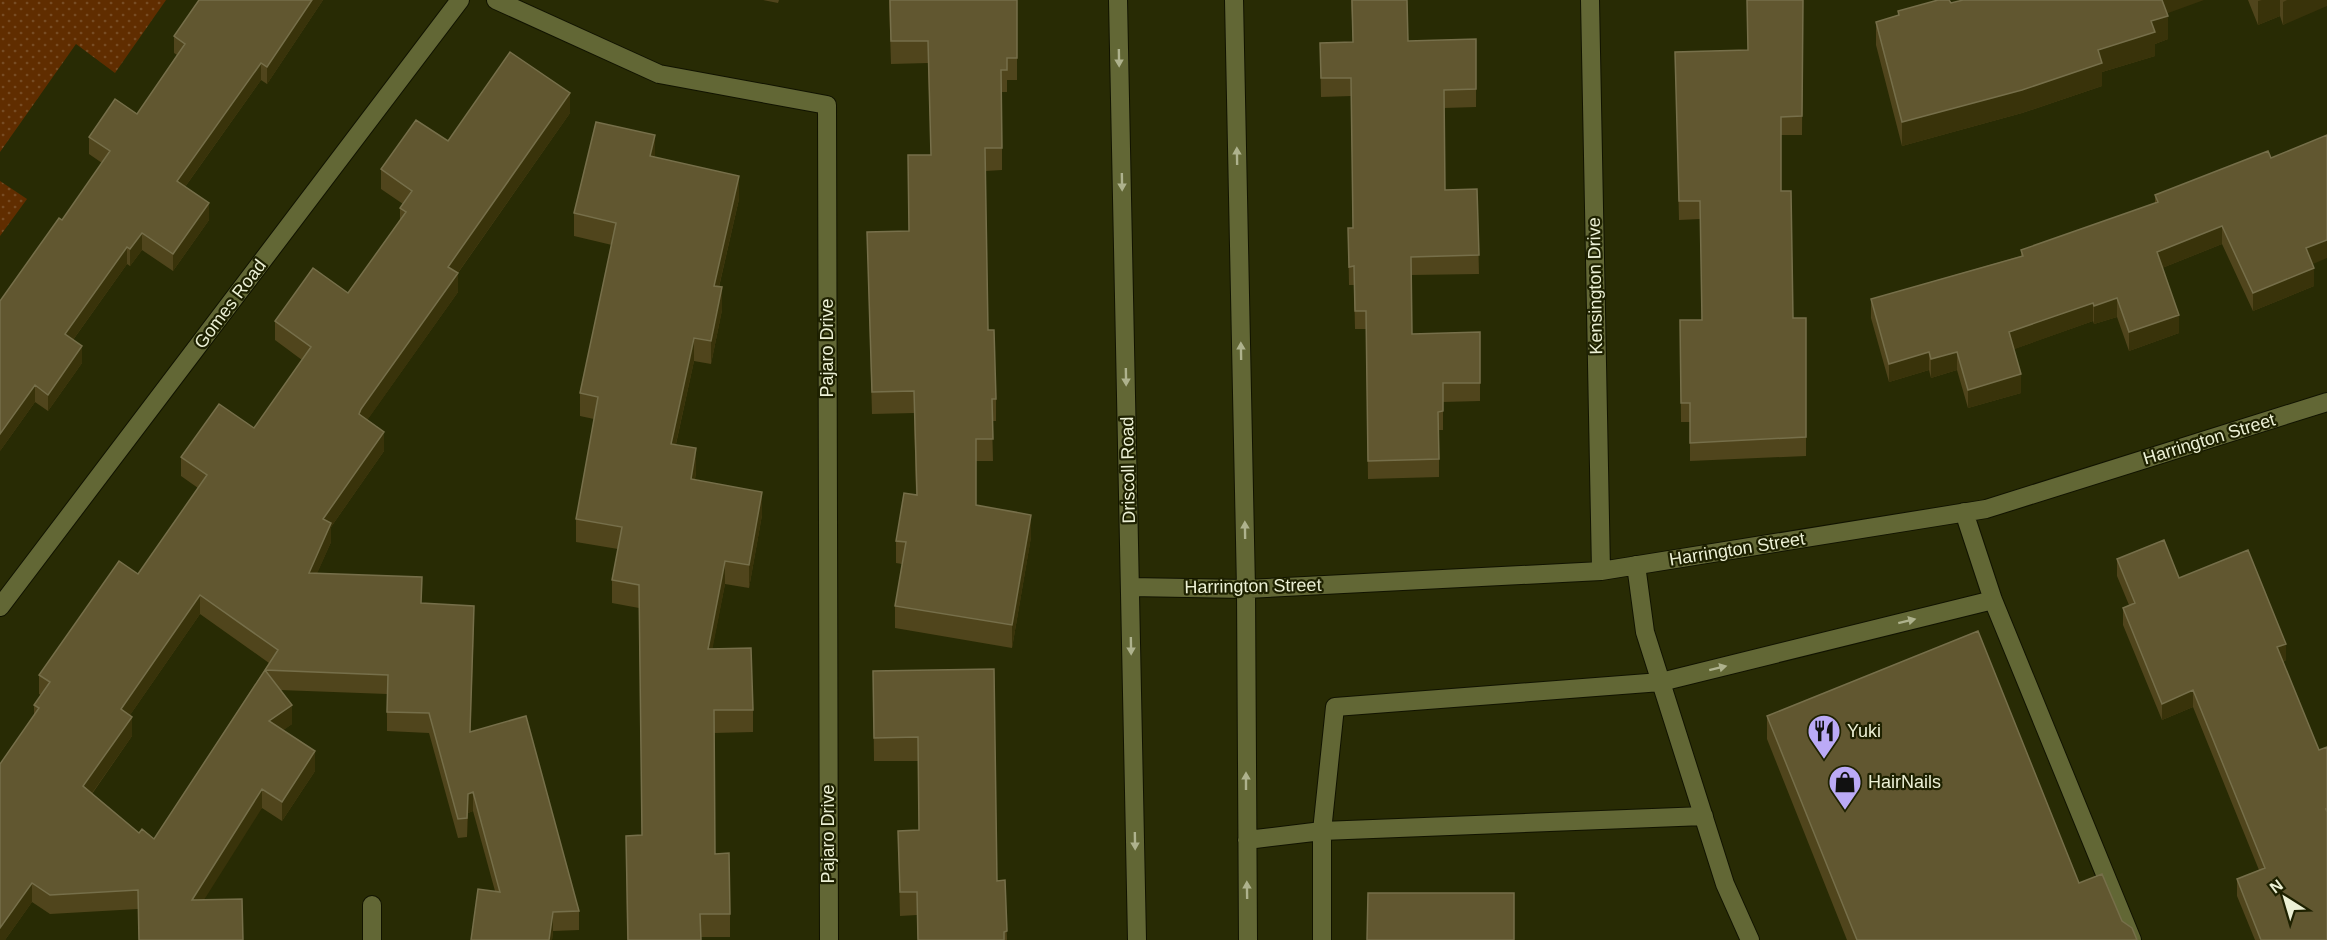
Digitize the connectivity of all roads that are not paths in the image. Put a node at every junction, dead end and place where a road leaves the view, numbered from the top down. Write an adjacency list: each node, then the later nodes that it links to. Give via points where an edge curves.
1 (460, 0): 13 (street, Gomes Road)
2 (496, 0): 20 (street, Pajaro Drive, via 659,74 827,105)
3 (1118, 0): 10 (street, Driscoll Road, one-way to 10)
4 (1233, 0): 11 (street, one-way to 4)
5 (1590, 0): 9 (street, Kensington Drive)
6 (2327, 402): 7 (street, Harrington Street, via 1986,509)
7 (1964, 512): 8 (street, Harrington Street); 12 (street)
8 (1636, 565): 9 (street, Harrington Street); 14 (street, via 1645,632)
9 (1601, 571): 11 (street, Harrington Street)
10 (1130, 587): 11 (street, Harrington Street); 21 (street, Driscoll Road, one-way to 21)
11 (1246, 589): 17 (street, one-way to 11)
12 (1993, 600): 14 (street, one-way to 12); 25 (street)
13 (0, 607)
14 (1661, 682): 15 (street); 16 (street, via 1335,707)
15 (1704, 816): 16 (street); 24 (street, via 1725,884)
16 (1322, 831): 17 (street); 23 (street)
17 (1247, 840): 22 (street, one-way to 17)
18 (372, 905): 19 (street)
19 (372, 940)
20 (829, 940)
21 (1137, 940)
22 (1248, 940)
23 (1322, 940)
24 (1750, 940)
25 (2132, 940)

